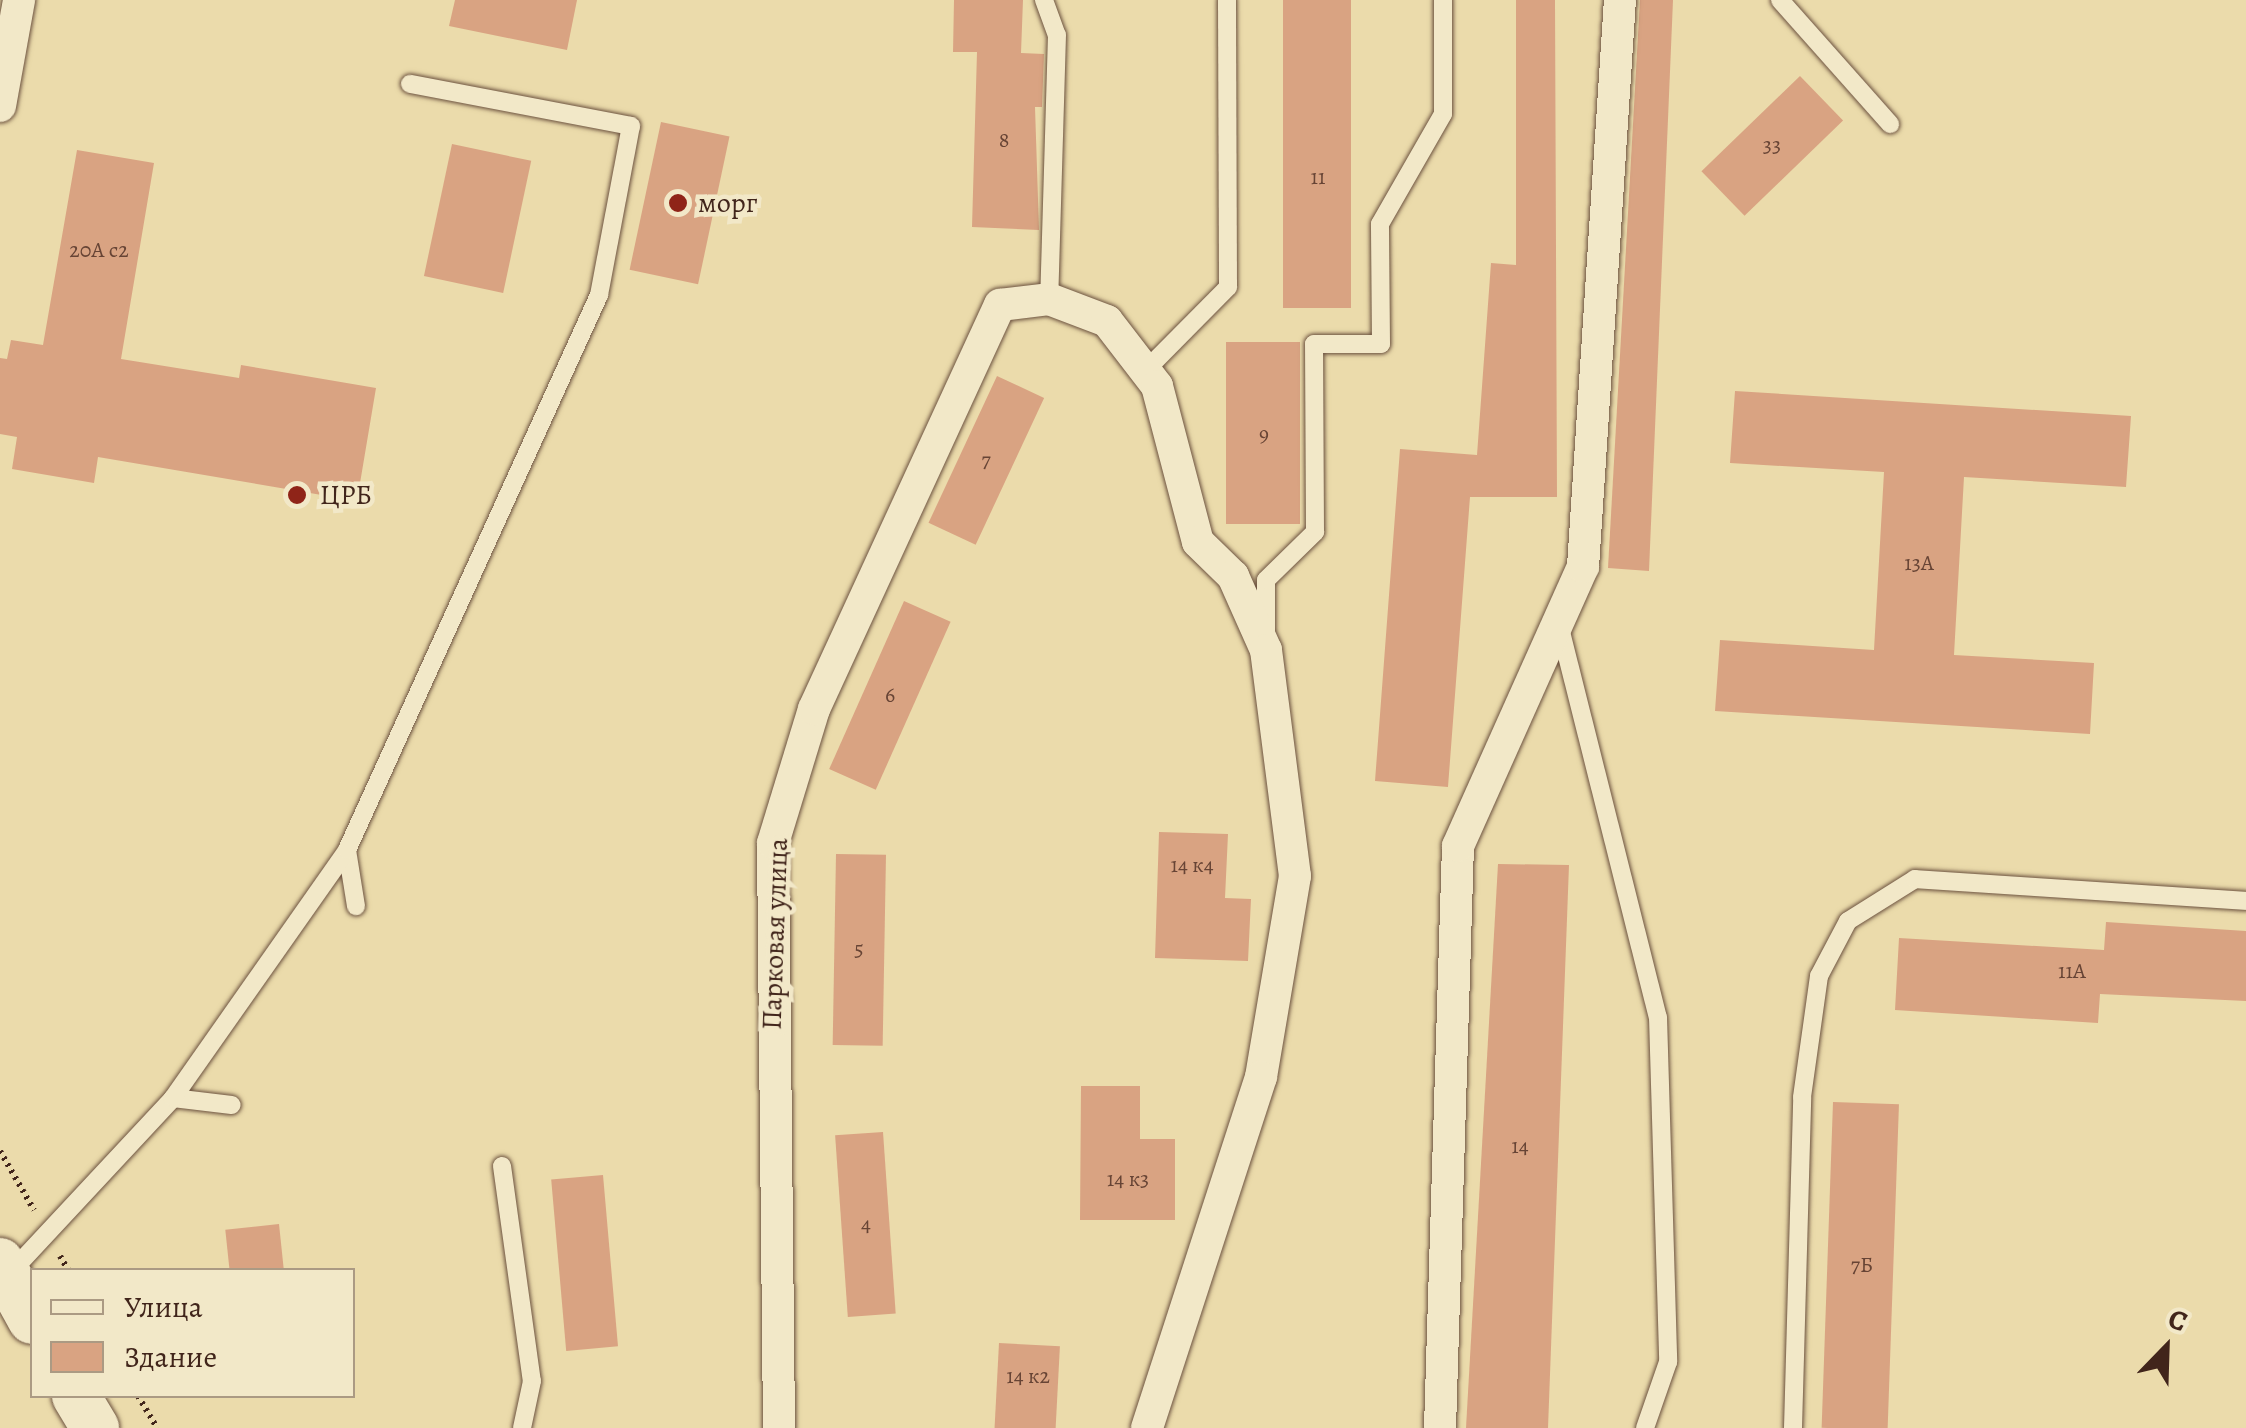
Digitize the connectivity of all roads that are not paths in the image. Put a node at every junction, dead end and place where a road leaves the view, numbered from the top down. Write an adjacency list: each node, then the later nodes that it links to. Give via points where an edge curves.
1 (19, 0): 8 (street)
2 (1044, 0): 10 (lane, via 1056,35)
3 (1227, 0): 11 (lane, via 1228,287)
4 (1442, 0): 13 (lane, via 1443,114 1380,224 1381,344 1314,344 1314,532 1266,580)
5 (1620, 0): 12 (street, via 1584,568)
6 (1780, 0): 9 (lane)
7 (410, 84): 14 (lane, via 631,126 599,295)
8 (0, 106)
9 (1890, 124)
10 (1050, 300): 11 (street, via 1108,321); 25 (street, Парковая улица, via 1000,304 814,709 772,843)
11 (1145, 371): 13 (street, via 1157,386 1198,542 1233,576)
12 (1559, 622): 27 (street, via 1458,846); 28 (lane, via 1658,1018 1668,1362)
13 (1266, 650): 26 (street, via 1295,876 1261,1077)
14 (347, 850): 16 (lane); 17 (lane)
15 (2246, 901): 29 (lane, via 1915,879 1848,921 1819,976 1802,1096)
16 (356, 906)
17 (173, 1098): 18 (lane); 20 (lane)
18 (232, 1106)
19 (502, 1166): 24 (lane, via 532,1381)
20 (4, 1269): 21 (street)
21 (30, 1316)
22 (77, 1398): 23 (street)
23 (95, 1428)
24 (522, 1428)
25 (779, 1428)
26 (1147, 1428)
27 (1440, 1428)
28 (1645, 1428)
29 (1793, 1428)

